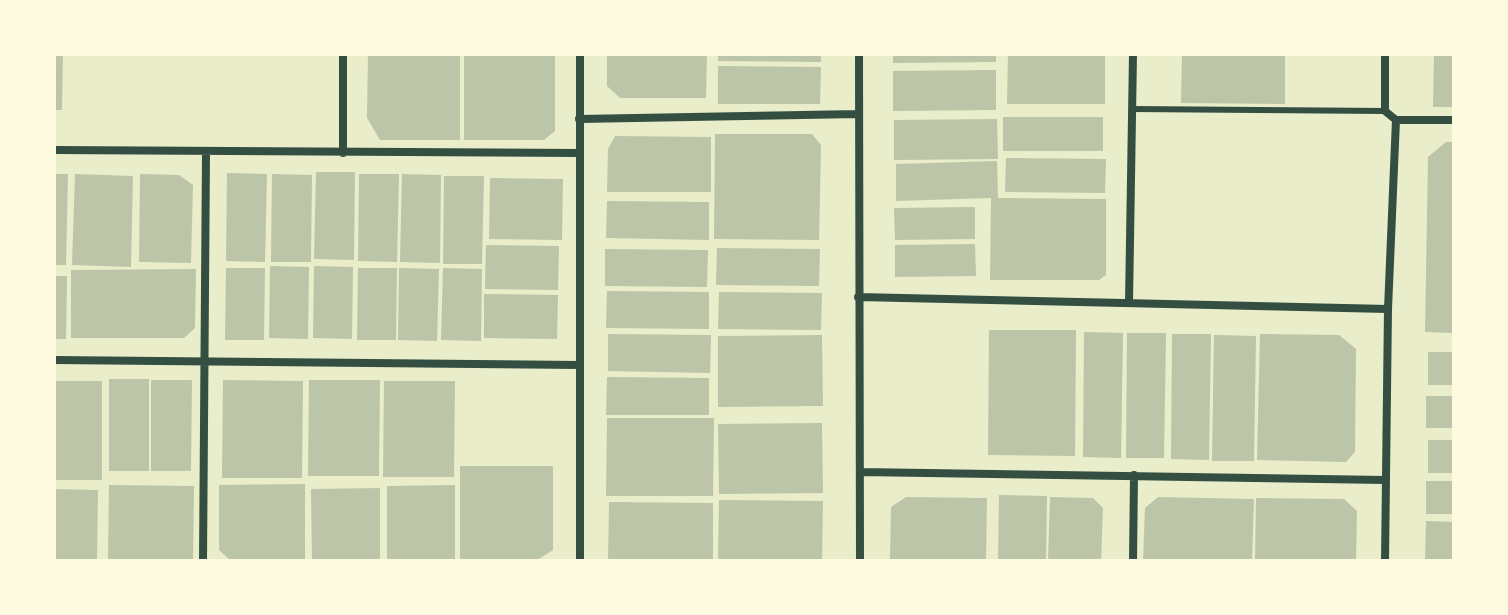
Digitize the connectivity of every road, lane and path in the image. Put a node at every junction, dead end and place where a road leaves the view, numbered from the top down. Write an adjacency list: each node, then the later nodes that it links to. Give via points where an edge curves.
1 (343, 54): 14 (street)
2 (580, 54): 9 (street)
3 (859, 54): 8 (street)
4 (1133, 54): 6 (street)
5 (1385, 54): 7 (street)
6 (1132, 109): 7 (lane); 17 (street)
7 (1385, 111): 10 (street)
8 (858, 114): 9 (street); 16 (street)
9 (579, 119): 15 (street)
10 (1396, 120): 11 (street); 18 (street)
11 (1454, 120)
12 (54, 150): 13 (street)
13 (206, 152): 14 (street); 19 (street)
14 (343, 153): 15 (street)
15 (580, 153): 21 (street)
16 (858, 297): 17 (street); 22 (street)
17 (1129, 303): 18 (street)
18 (1388, 309): 24 (street)
19 (204, 359): 20 (street); 21 (street); 25 (street)
20 (54, 360)
21 (580, 365): 26 (street)
22 (861, 472): 23 (street); 27 (street)
23 (1134, 475): 24 (street); 28 (street)
24 (1385, 480): 29 (street)
25 (203, 561)
26 (580, 561)
27 (860, 561)
28 (1133, 561)
29 (1385, 561)

